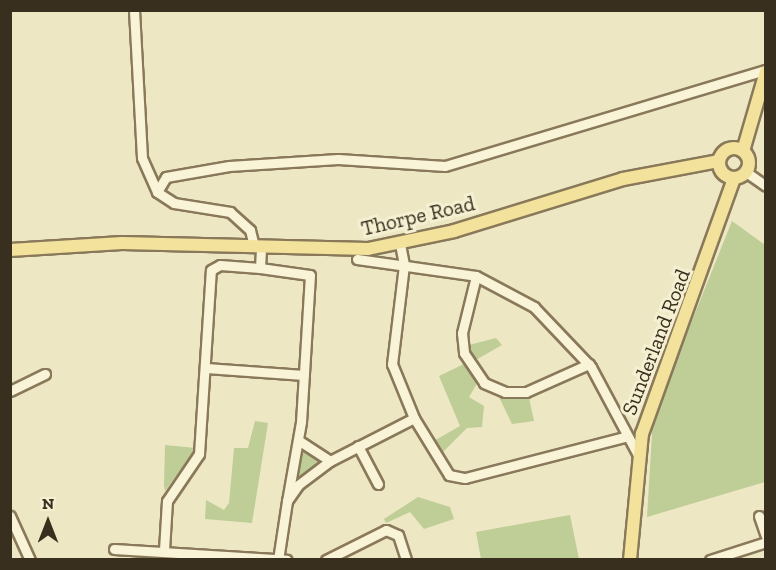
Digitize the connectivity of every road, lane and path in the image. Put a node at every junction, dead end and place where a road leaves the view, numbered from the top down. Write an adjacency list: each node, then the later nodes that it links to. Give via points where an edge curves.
1 (134, 10): 8 (street, via 142,158)
2 (765, 71): 3 (main road); 8 (street, via 445,166 338,159 230,166 166,177)
3 (743, 151): 4 (main road, via 730,148); 5 (main road, via 749,162)
4 (719, 161): 6 (main road, via 722,172); 9 (main road, Thorpe Road, via 623,179)
5 (746, 172): 6 (main road); 7 (street)
6 (734, 178): 25 (main road, Sunderland Road, via 700,284 661,371)
7 (765, 186)
8 (157, 192): 10 (street, via 174,202 230,212 250,230)
9 (400, 244): 10 (main road, Thorpe Road, via 339,251); 13 (street)
10 (257, 247): 11 (main road, Thorpe Road, via 122,243); 14 (street)
11 (10, 250)
12 (357, 259): 13 (street, Thorpe Road)
13 (404, 265): 15 (street, Thorpe Road); 21 (street, via 392,364)
14 (260, 268): 17 (street, via 220,265 211,270); 19 (street, via 310,275)
15 (476, 276): 16 (street, Thorpe Road, via 534,307); 16 (street, via 462,333 464,353 484,383 505,392 526,393)
16 (589, 364): 22 (street, Thorpe Road)
17 (206, 368): 19 (street); 34 (street, via 199,454 167,501)
18 (45, 374): 20 (street)
19 (304, 375): 23 (street)
20 (10, 391)
21 (414, 418): 22 (street, via 437,463 449,475 465,478); 24 (street)
22 (625, 437): 25 (street, Thorpe Road)
23 (298, 440): 26 (street); 28 (street)
24 (358, 446): 26 (street); 27 (street)
25 (639, 456): 40 (main road, Sunderland Road)
26 (330, 461): 28 (street, via 311,472)
27 (378, 484)
28 (287, 501): 35 (street)
29 (10, 516): 37 (street)
30 (759, 516): 31 (street)
31 (765, 536)
32 (765, 542): 36 (street)
33 (114, 549): 34 (street)
34 (164, 550): 35 (street)
35 (281, 559)
36 (717, 559)
37 (30, 560)
38 (326, 560): 39 (street, via 386,530 398,535)
39 (406, 560)
40 (630, 560)

